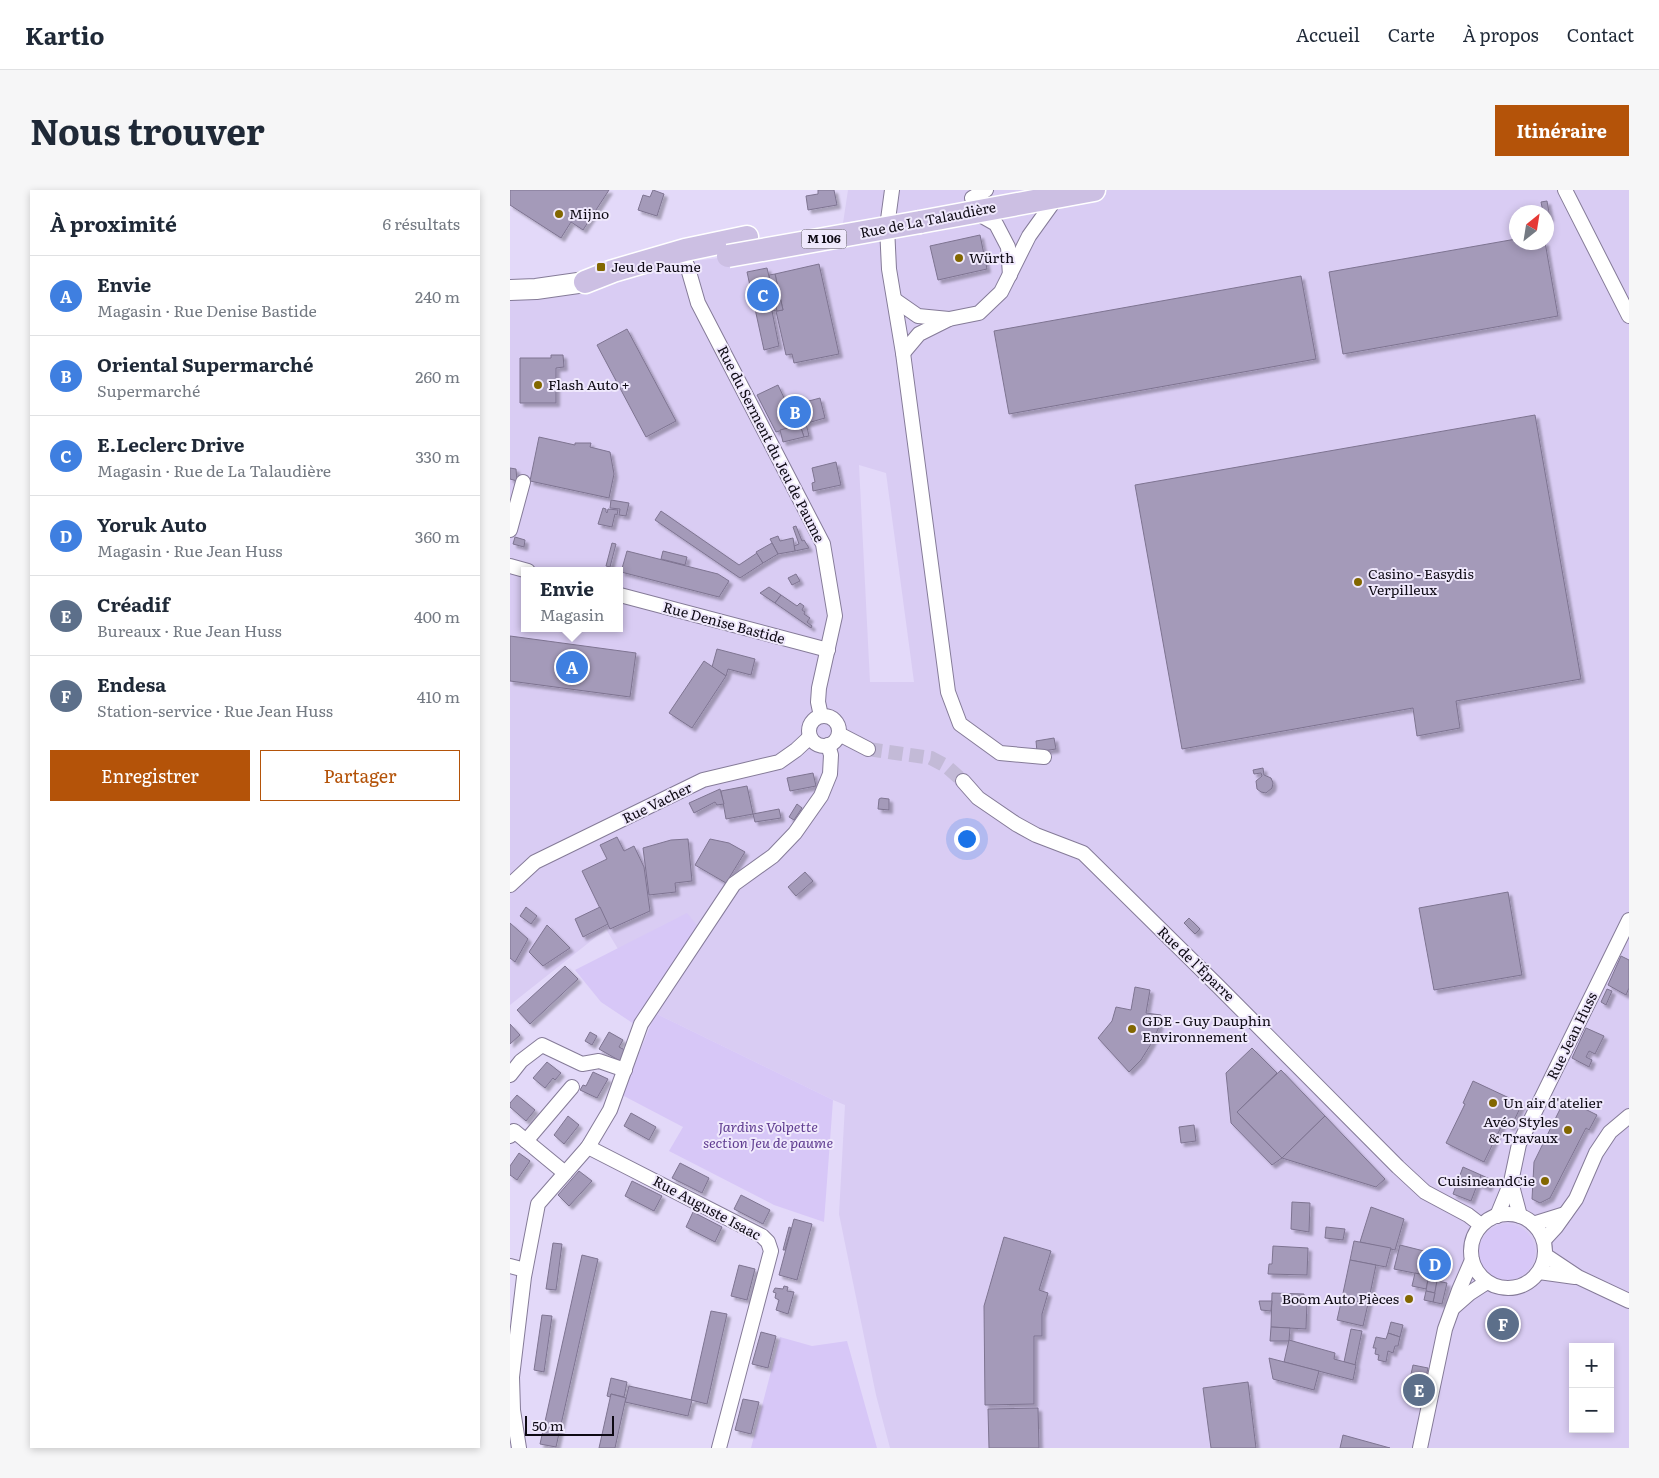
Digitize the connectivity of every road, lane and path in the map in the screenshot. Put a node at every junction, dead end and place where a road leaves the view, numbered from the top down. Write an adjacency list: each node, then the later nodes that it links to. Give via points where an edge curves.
1 (892, 190): 12 (street, via 887,227 889,269)
2 (1016, 190): 6 (main road, Rue de La Talaudière / M 106)
3 (1094, 190): 5 (main road, Rue de La Talaudière / M 106)
4 (1564, 190): 13 (street)
5 (1057, 196): 6 (main road, Rue de La Talaudière / M 106); 9 (street, via 1029,236)
6 (977, 200): 7 (main road, Rue de La Talaudière / M 106); 9 (street, via 996,224 1008,247)
7 (922, 214): 8 (main road, Rue de La Talaudière / M 106, bridge, via 728,256); 8 (main road, Rue de La Talaudière / M 106, via 747,237)
8 (686, 257): 10 (main road, Rue de La Talaudière / M 106); 19 (street, Rue du Serment du Jeu de Paume, via 698,303 823,544 835,616)
9 (1010, 276): 14 (street, via 1001,292 979,313)
10 (585, 282): 11 (main road, Rue de La Talaudière / M 106)
11 (510, 290)
12 (895, 300): 14 (street, via 918,316); 15 (street)
13 (1629, 316)
14 (949, 319): 15 (street, via 919,334)
15 (903, 353): 25 (street, via 948,692 960,724 1000,753)
16 (523, 482): 17 (street)
17 (510, 530)
18 (623, 596): 19 (street, Rue Denise Bastide)
19 (828, 650): 20 (street, Rue du Serment du Jeu de Paume, via 818,702)
20 (821, 716): 21 (street, via 834,720); 22 (street, via 810,724)
21 (839, 734): 23 (street); 24 (street)
22 (810, 737): 23 (street, via 816,744); 27 (street, Rue Vacher, via 779,762 703,780 535,862)
23 (828, 746): 29 (street, via 830,774 821,796 796,833 773,856 734,884 641,1024)
24 (868, 749)
25 (1044, 757)
26 (963, 781): 42 (street, Rue de l'Éparre, via 978,798 1016,824 1083,852 1398,1168 1425,1192 1468,1215)
27 (510, 885)
28 (1629, 920): 37 (street, Rue Jean Huss, via 1519,1144)
29 (625, 1070): 30 (street, via 599,1061 582,1064 542,1045 521,1061); 35 (street, via 610,1110)
30 (510, 1075)
31 (572, 1087): 34 (street)
32 (1629, 1116): 38 (street, via 1610,1132 1596,1153 1576,1199)
33 (510, 1136): 34 (street, via 514,1131)
34 (526, 1141): 36 (street)
35 (588, 1147): 36 (street); 54 (street, Rue Auguste Isaac, via 762,1236 768,1242 771,1251)
36 (565, 1173): 47 (street, via 538,1204)
37 (1510, 1182): 39 (street, Rue Jean Huss); 40 (street, Rue Jean Huss)
38 (1565, 1214): 41 (street); 43 (street)
39 (1497, 1216): 40 (street); 42 (street)
40 (1520, 1216): 41 (street)
41 (1533, 1224): 43 (street)
42 (1481, 1226): 45 (street, via 1474,1236)
43 (1544, 1240): 44 (street)
44 (1545, 1255): 48 (street); 49 (street)
45 (1472, 1260): 50 (street); 52 (street)
46 (510, 1266): 47 (street)
47 (525, 1270): 53 (street, via 512,1377)
48 (1539, 1272): 49 (street); 50 (street, via 1521,1286 1498,1287)
49 (1578, 1277): 51 (street)
50 (1487, 1282): 52 (street)
51 (1629, 1301)
52 (1452, 1309): 55 (street)
53 (519, 1448)
54 (719, 1448)
55 (1420, 1448)

